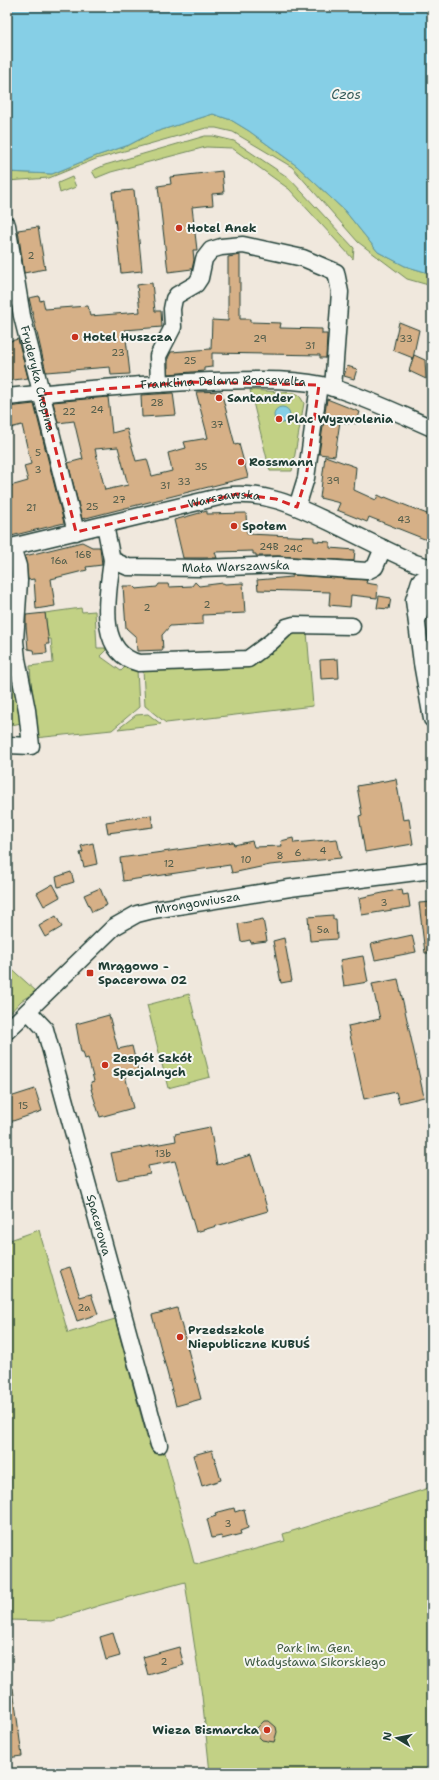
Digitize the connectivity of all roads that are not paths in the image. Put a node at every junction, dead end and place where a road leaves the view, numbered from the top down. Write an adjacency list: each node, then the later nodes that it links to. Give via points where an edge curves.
1 (7, 225): 2 (street, Fryderyka Chopina)
2 (14, 316): 5 (street, Fryderyka Chopina)
3 (160, 384): 4 (street, Franklina Delano Roosevelta, via 277,380); 4 (street, via 158,356 173,327 172,309 176,295 196,284 204,259 211,250 243,245 303,258 336,272 340,292); 5 (street, Franklina Delano Roosevelta)
4 (326, 386): 7 (street, Franklina Delano Roosevelta, via 385,407); 8 (street)
5 (42, 394): 6 (street, Franklina Delano Roosevelta); 10 (street, Fryderyka Chopina)
6 (7, 397)
7 (432, 428)
8 (297, 507): 9 (street, Warszawska, via 263,496 237,494); 12 (street, Warszawska)
9 (105, 525): 10 (street, Warszawska); 13 (street)
10 (76, 532): 11 (street, Warszawska)
11 (9, 547): 20 (street, via 18,566 15,641 31,746)
12 (383, 548): 13 (street, Mała Warszawska, via 375,567 367,572 278,566 128,567); 14 (street, Warszawska)
13 (112, 560): 18 (street, via 107,613 110,637 118,651 131,661 140,663 248,659 287,627)
14 (432, 568)
15 (432, 575): 17 (street, via 420,581 415,592)
16 (432, 592): 17 (street, via 424,602)
17 (417, 620): 19 (street)
18 (352, 626)
19 (432, 720)
20 (7, 745)
21 (432, 870): 22 (street, Mrongowiusza, via 290,888 137,914 103,936)
22 (28, 1011): 23 (street, Mrongowiusza); 24 (street, Spacerowa, via 45,1029)
23 (7, 1031)
24 (159, 1445)

